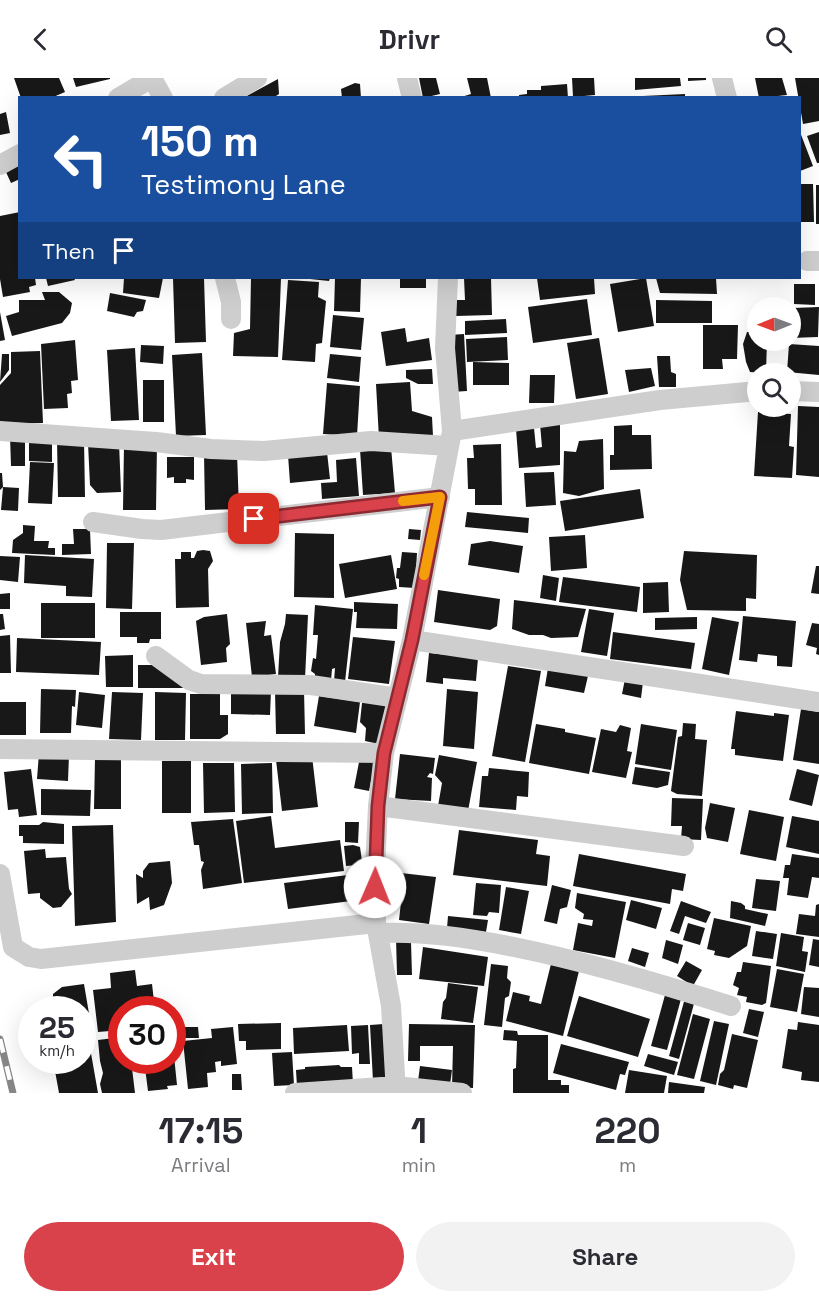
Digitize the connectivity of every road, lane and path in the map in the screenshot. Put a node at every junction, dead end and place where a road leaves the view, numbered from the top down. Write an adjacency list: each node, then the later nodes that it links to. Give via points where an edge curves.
1 (257, 78): 6 (street)
2 (407, 78): 7 (street)
3 (722, 78): 8 (street)
4 (121, 96): 5 (street, via 152,78)
5 (162, 96)
6 (227, 96)
7 (412, 96)
8 (726, 96)
9 (18, 155): 10 (street)
10 (0, 165)
11 (225, 279): 13 (street)
12 (448, 279): 18 (street, via 445,348)
13 (231, 319)
14 (801, 391): 16 (street)
15 (747, 392): 18 (street, via 660,400)
16 (819, 392)
17 (0, 431): 18 (street, via 264,451)
18 (451, 438): 19 (street)
19 (440, 497): 20 (street, via 161,530); 21 (street)
20 (93, 522)
21 (412, 640): 23 (street); 24 (street)
22 (156, 656): 23 (street, via 201,684 311,685)
23 (398, 698): 26 (street)
24 (819, 702)
25 (0, 750): 26 (street)
26 (384, 753): 27 (street)
27 (378, 806): 28 (street); 31 (street)
28 (684, 846)
29 (0, 874): 30 (street)
30 (4, 920): 31 (street, via 13,947 41,959)
31 (377, 928): 32 (street, via 477,940 569,958); 33 (street, via 391,1006)
32 (731, 1006)
33 (396, 1090): 34 (street); 35 (street)
34 (295, 1093)
35 (462, 1093)

